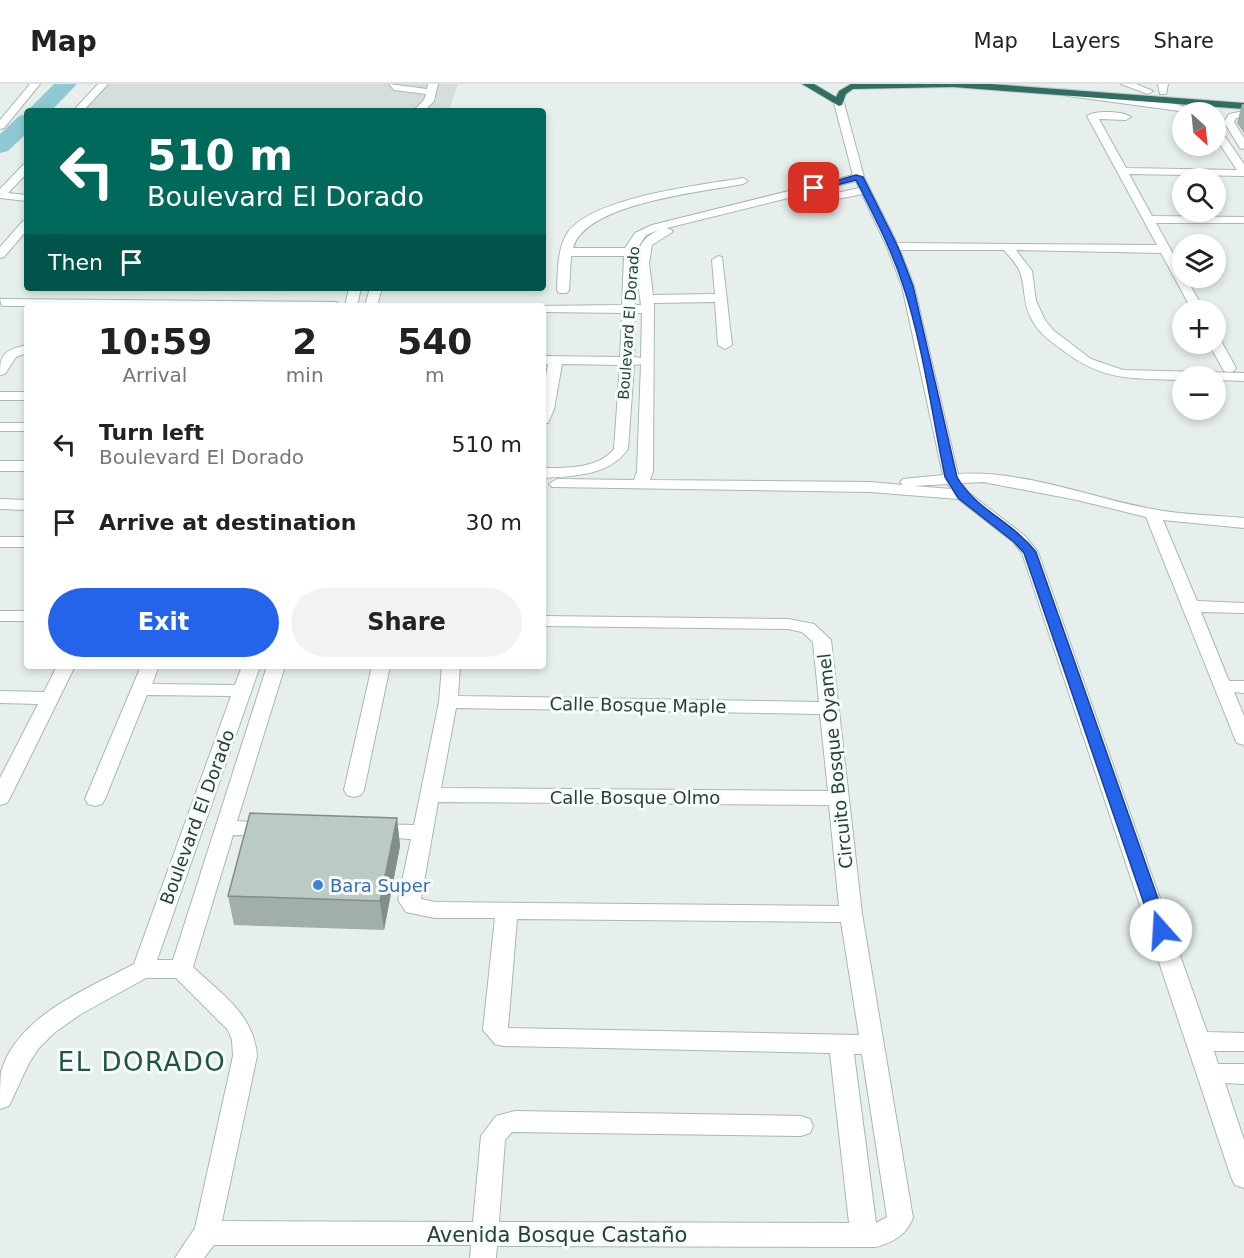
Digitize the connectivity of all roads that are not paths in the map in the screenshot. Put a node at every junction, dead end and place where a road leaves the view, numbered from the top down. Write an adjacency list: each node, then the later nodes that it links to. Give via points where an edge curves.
1 (34, 84): 19 (street)
2 (103, 84): 15 (street)
3 (394, 84): 7 (street, via 397,88)
4 (807, 84): 12 (highway)
5 (954, 84): 8 (highway); 12 (highway, via 857,86 842,93)
6 (1126, 84): 10 (street)
7 (432, 88): 16 (street)
8 (1054, 88): 10 (highway); 13 (street); 14 (highway)
9 (1163, 88): 10 (highway); 11 (highway)
10 (1148, 91)
11 (1244, 98)
12 (839, 103): 27 (street)
13 (1172, 106)
14 (1244, 106)
15 (81, 108)
16 (422, 108)
17 (1244, 114): 20 (street, via 1230,119 1230,126)
18 (1126, 117): 24 (street, via 1092,116)
19 (0, 126)
20 (1242, 141)
21 (1226, 143): 22 (street)
22 (1239, 159): 25 (street)
23 (24, 169): 29 (street)
24 (1122, 171): 25 (street); 33 (street)
25 (1244, 172)
26 (743, 181): 39 (street, via 599,214 575,232)
27 (862, 183): 28 (street, Boulevard El Dorado); 31 (street, Boulevard El Dorado); 37 (street)
28 (810, 189): 31 (street); 32 (street, Boulevard El Dorado)
29 (0, 195): 30 (street)
30 (24, 198)
31 (823, 199): 32 (street, Boulevard El Dorado)
32 (743, 211): 40 (street, Boulevard El Dorado, via 645,231 633,240); 48 (street, Boulevard El Dorado, via 652,238 645,247 643,271)
33 (1148, 219): 34 (street); 38 (street)
34 (1244, 220)
35 (24, 226): 41 (street)
36 (1007, 246): 37 (street); 38 (street); 58 (street, via 1026,271 1030,301 1039,321 1048,333)
37 (893, 247): 71 (street, via 908,286)
38 (1164, 249): 45 (street)
39 (566, 252): 40 (street); 43 (street)
40 (630, 252): 50 (street, Boulevard El Dorado)
41 (0, 254)
42 (718, 260): 44 (street)
43 (563, 290)
44 (721, 298): 48 (street); 51 (street)
45 (1192, 300)
46 (2, 302): 47 (street)
47 (86, 303)
48 (648, 304): 50 (street); 55 (street, Boulevard El Dorado)
49 (546, 308): 50 (street)
50 (628, 309): 56 (street, Boulevard El Dorado)
51 (725, 345)
52 (24, 350): 61 (street, via 11,354)
53 (546, 352): 56 (street)
54 (1221, 354): 59 (street)
55 (648, 356): 56 (street); 73 (street, Boulevard El Dorado, via 645,471)
56 (626, 357): 57 (street); 70 (street, Boulevard El Dorado, via 618,454 578,472)
57 (549, 360): 65 (street)
58 (1086, 362): 59 (street); 62 (street, via 1123,374)
59 (1229, 368): 60 (street)
60 (1244, 368)
61 (0, 371)
62 (1244, 377)
63 (0, 396): 64 (street)
64 (24, 396)
65 (546, 412)
66 (0, 427): 67 (street)
67 (24, 427)
68 (0, 466): 69 (street)
69 (24, 466)
70 (546, 473)
71 (951, 477): 74 (street); 75 (street); 78 (street, via 1014,481)
72 (546, 483): 73 (street)
73 (641, 483): 74 (street)
74 (870, 487): 75 (street)
75 (962, 495): 115 (street, via 1030,552)
76 (0, 504): 77 (street)
77 (24, 505)
78 (1153, 514): 79 (street); 82 (street)
79 (1244, 523)
80 (0, 542): 81 (street)
81 (24, 542)
82 (1190, 606): 83 (street); 93 (street)
83 (1244, 608)
84 (0, 616): 85 (street)
85 (24, 616)
86 (546, 621): 100 (street, Circuito Bosque Oyamel, via 789,624 808,628 822,640)
87 (64, 669): 98 (street)
88 (149, 669): 95 (street)
89 (250, 669): 96 (street, Boulevard El Dorado)
90 (275, 669): 107 (street, Boulevard El Dorado)
91 (380, 669): 102 (street)
92 (451, 669): 99 (street)
93 (1223, 686): 94 (street); 101 (street)
94 (1244, 687)
95 (141, 689): 96 (street); 106 (street)
96 (242, 691): 113 (street, Boulevard El Dorado)
97 (0, 697): 98 (street)
98 (49, 698): 104 (street)
99 (448, 702): 100 (street, Calle Bosque Maple); 103 (street)
100 (829, 708): 105 (street, Circuito Bosque Oyamel)
101 (1244, 739)
102 (354, 790)
103 (430, 795): 105 (street, Calle Bosque Olmo); 110 (street)
104 (1, 796)
105 (839, 798): 112 (street, Circuito Bosque Oyamel)
106 (95, 799)
107 (225, 828): 108 (street); 114 (street, Boulevard El Dorado)
108 (295, 829)
109 (353, 830): 110 (street)
110 (423, 832): 111 (street, via 410,904 420,909)
111 (507, 911): 112 (street); 117 (street, via 495,1030 503,1037)
112 (851, 914): 118 (street, Circuito Bosque Oyamel)
113 (143, 969): 114 (street); 121 (street, via 46,1027 19,1058)
114 (181, 969): 125 (street, via 238,1025 246,1056)
115 (1199, 1041): 116 (street); 119 (street)
116 (1244, 1042)
117 (841, 1045): 118 (street); 126 (street)
118 (872, 1045): 124 (street, Circuito Bosque Oyamel)
119 (1210, 1073): 120 (street); 123 (street)
120 (1244, 1074)
121 (0, 1100)
122 (801, 1126): 127 (street, via 505,1123 493,1136)
123 (1244, 1177)
124 (900, 1218): 126 (street, Avenida Bosque Castaño, via 887,1232)
125 (207, 1233): 127 (street, Avenida Bosque Castaño); 128 (street)
126 (863, 1235): 127 (street, Avenida Bosque Castaño)
127 (485, 1247)
128 (188, 1258)

